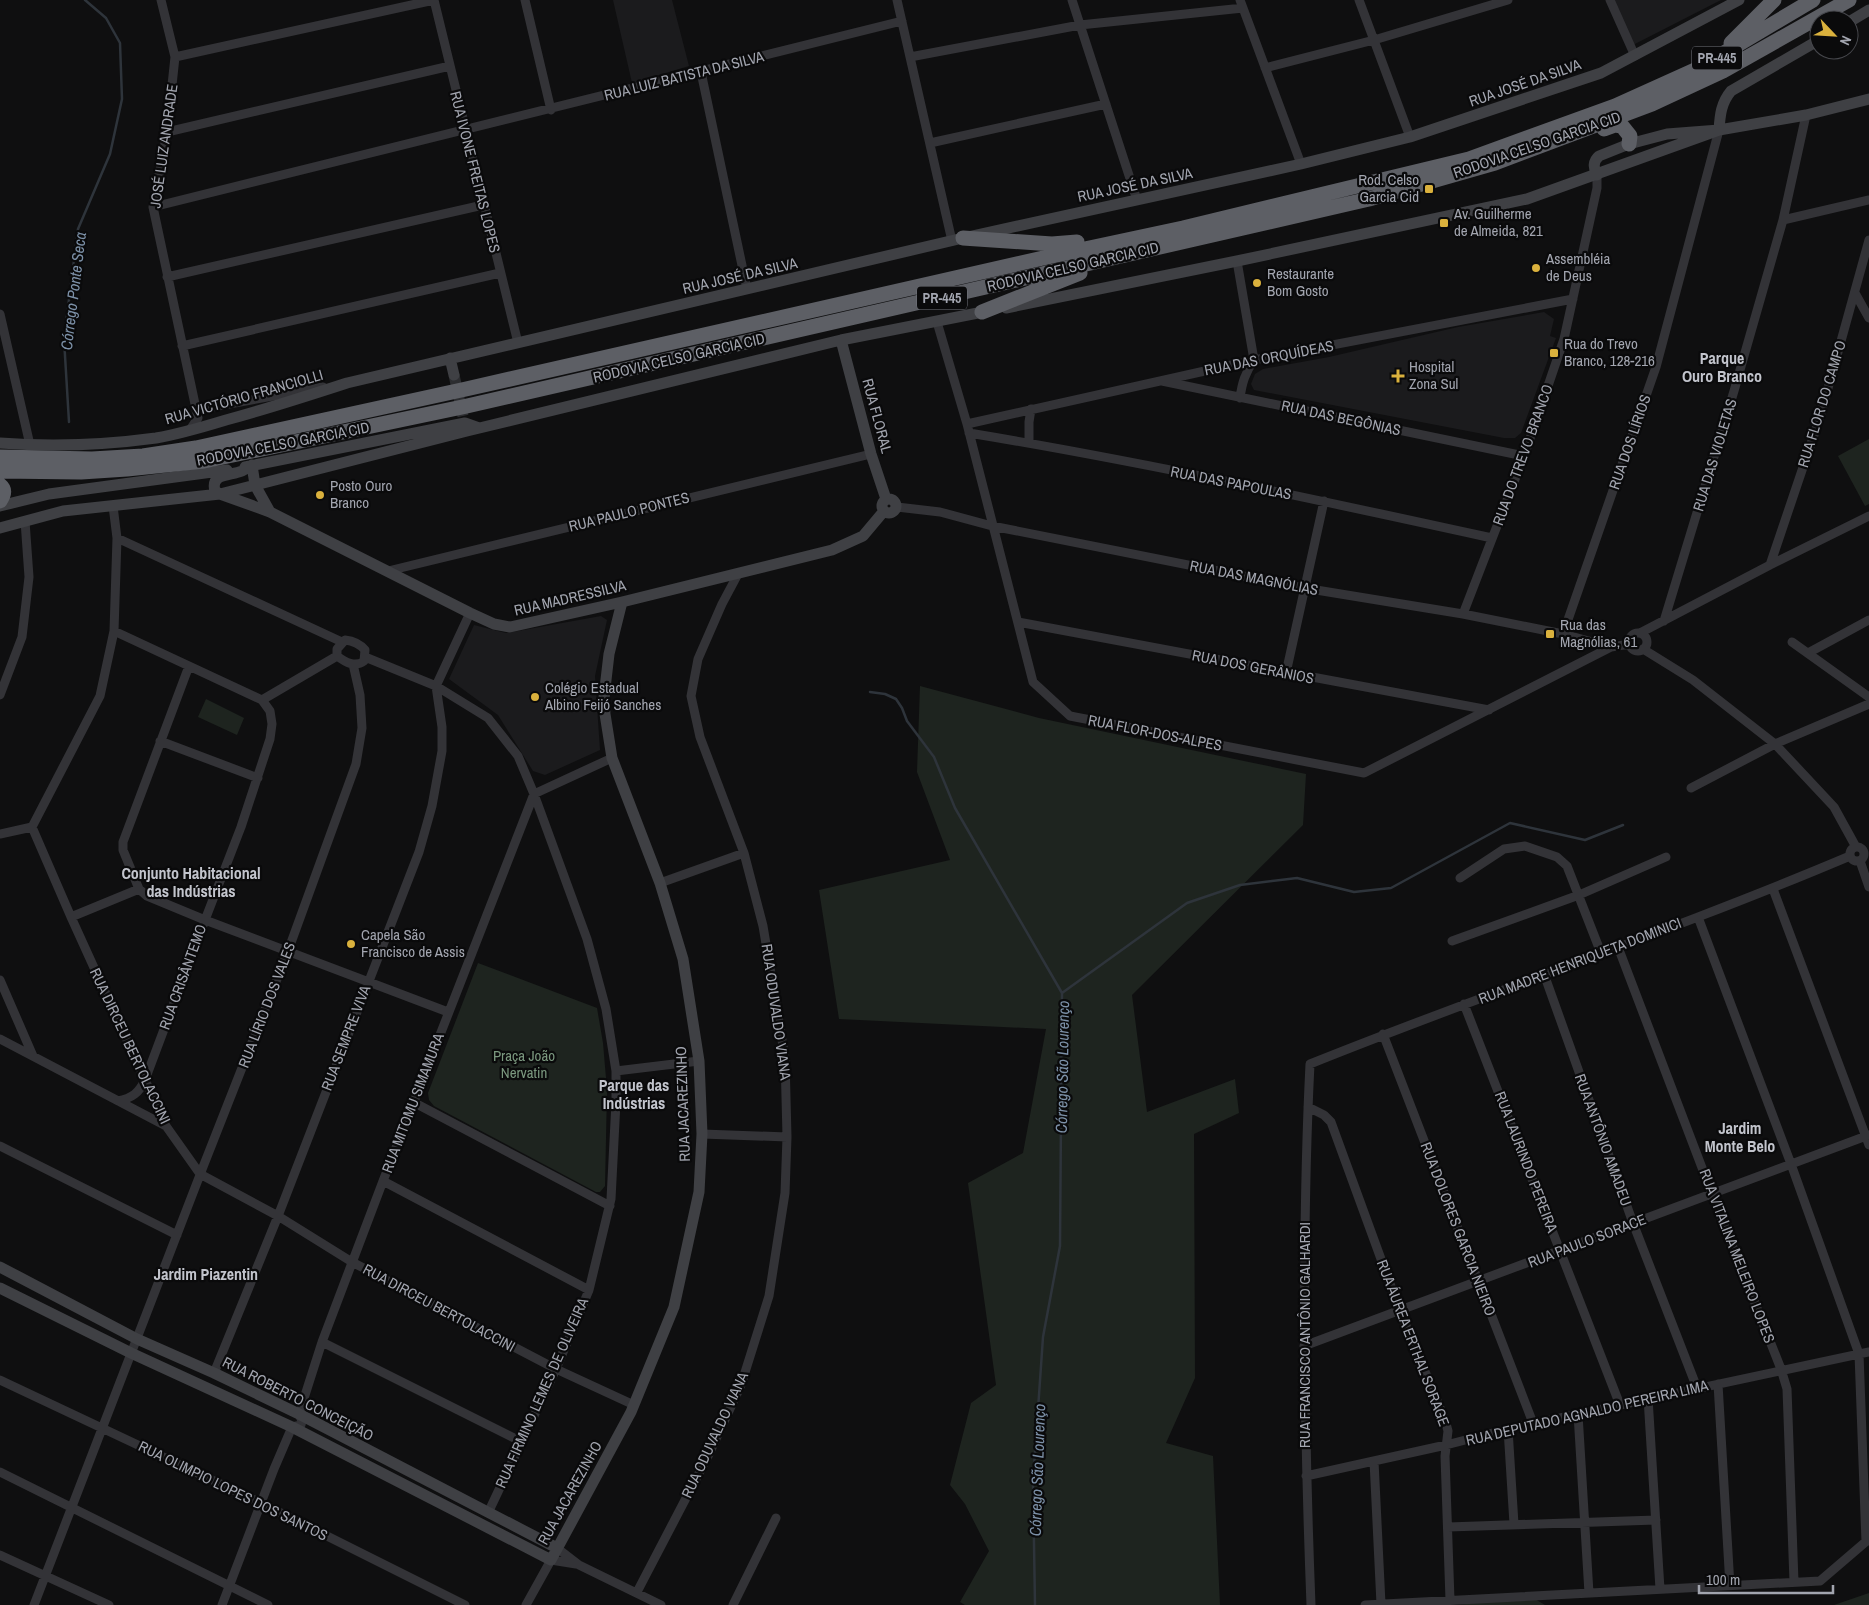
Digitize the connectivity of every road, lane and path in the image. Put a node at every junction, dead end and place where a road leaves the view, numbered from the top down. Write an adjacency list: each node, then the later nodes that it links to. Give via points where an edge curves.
1 (161, 0): 19 (street, JOSÉ LUIZ ANDRADE)
2 (434, 0): 19 (street); 22 (street, RUA IVONE FREITAS LOPES)
3 (525, 0): 27 (street)
4 (897, 0): 14 (street)
5 (1072, 0): 15 (street)
6 (1359, 0): 16 (street)
7 (1508, 0): 16 (street)
8 (1610, 0): 18 (street)
9 (1739, 0): 18 (street, RUA JOSÉ DA SILVA)
10 (1774, 0): 21 (highway)
11 (1813, 0): 21 (highway, RODOVIA CELSO GARCIA CID / PR-445)
12 (1849, 0): 35 (highway, RODOVIA CELSO GARCIA CID / PR-445, via 1685,90)
13 (1241, 4): 15 (street); 23 (street)
14 (902, 21): 20 (street); 24 (street, RUA LUIZ BATISTA DA SILVA)
15 (1080, 25): 20 (street); 26 (street)
16 (1374, 40): 23 (street); 32 (street)
17 (1809, 46): 29 (street, via 1731,91 1724,99)
18 (1635, 56): 32 (street, RUA JOSÉ DA SILVA, via 1601,73)
19 (175, 57): 31 (street, JOSÉ LUIZ ANDRADE)
20 (910, 57): 33 (street)
21 (1715, 59): 43 (highway, RODOVIA CELSO GARCIA CID / PR-445, via 1615,106 1469,159)
22 (450, 66): 30 (street, RUA IVONE FREITAS LOPES); 31 (street)
23 (1265, 68): 36 (street)
24 (701, 72): 27 (street, RUA LUIZ BATISTA DA SILVA); 50 (street)
25 (1869, 99): 28 (street)
26 (1106, 104): 33 (street); 38 (street)
27 (551, 110): 30 (street, RUA LUIZ BATISTA DA SILVA)
28 (1806, 115): 29 (street); 42 (street, RUA DAS VIOLETAS)
29 (1719, 130): 34 (street, via 1667,134); 37 (street); 108 (street, RUA DOS LÍRIOS, via 1656,367)
30 (465, 131): 40 (street, RUA IVONE FREITAS LOPES); 41 (street, RUA LUIZ BATISTA DA SILVA)
31 (167, 132): 41 (street, JOSÉ LUIZ ANDRADE)
32 (1410, 137): 36 (street, RUA JOSÉ DA SILVA)
33 (930, 143): 44 (street)
34 (1629, 144): 35 (highway, via 1627,130 1615,125 1540,154); 37 (street, via 1595,159)
35 (1495, 163): 46 (highway, RODOVIA CELSO GARCIA CID / PR-445, via 1369,199)
36 (1301, 164): 38 (street, RUA JOSÉ DA SILVA)
37 (1597, 175): 47 (street, via 1527,199); 52 (street, RUA DO TREVO BRANCO)
38 (1137, 200): 44 (street, RUA JOSÉ DA SILVA)
39 (1869, 200): 42 (street)
40 (483, 205): 48 (street, RUA IVONE FREITAS LOPES); 49 (street)
41 (153, 207): 49 (street, JOSÉ LUIZ ANDRADE)
42 (1783, 220): 104 (street, RUA DAS VIOLETAS)
43 (1183, 228): 44 (highway, via 1152,229 1052,244); 76 (highway, RODOVIA CELSO GARCIA CID / PR-445, via 196,448 92,459)
44 (958, 240): 50 (street, RUA JOSÉ DA SILVA)
45 (1869, 240): 51 (street, RUA FLOR DO CAMPO)
46 (1166, 246): 53 (highway, via 1147,255 1082,272); 78 (highway, RODOVIA CELSO GARCIA CID / PR-445, via 468,406 204,461 90,471)
47 (1237, 261): 53 (street); 61 (street)
48 (500, 273): 58 (street, RUA IVONE FREITAS LOPES); 59 (street)
49 (168, 277): 59 (street, JOSÉ LUIZ ANDRADE)
50 (747, 289): 58 (street, RUA JOSÉ DA SILVA)
51 (1856, 293): 55 (street); 96 (street, RUA FLOR DO CAMPO, via 1820,417)
52 (1573, 299): 61 (street, RUA DAS ORQUÍDEAS); 75 (street, RUA DO TREVO BRANCO, via 1564,340)
53 (982, 312): 56 (street)
54 (0, 314): 73 (street)
55 (1869, 318)
56 (937, 322): 57 (street); 69 (street, RUA FLOR-DOS-ALPES)
57 (840, 340): 68 (street, via 481,428); 74 (street, RUA FLORAL)
58 (518, 343): 60 (street, RUA VICTÓRIO FRANCIOLLI)
59 (182, 346): 67 (street, JOSÉ LUIZ ANDRADE)
60 (450, 358): 62 (street); 64 (street, RUA VICTÓRIO FRANCIOLLI)
61 (1254, 360): 63 (street, RUA DAS ORQUÍDEAS); 65 (street, via 1245,373)
62 (454, 375)
63 (1157, 380): 65 (street, RUA DAS BEGÔNIAS); 66 (street, RUA DAS ORQUÍDEAS)
64 (347, 383): 67 (street, RUA VICTÓRIO FRANCIOLLI); 70 (street, RUA VICTÓRIO FRANCIOLLI)
65 (1240, 398): 75 (street, RUA DAS BEGÔNIAS)
66 (1031, 409): 69 (street, RUA DAS ORQUÍDEAS); 72 (street)
67 (196, 410): 70 (street, via 198,418)
68 (465, 424): 77 (street, RODOVIA CELSO GARCIA CID); 80 (street)
69 (968, 428): 72 (street, RUA DAS PAPOULAS); 92 (street, RUA FLOR-DOS-ALPES)
70 (189, 431): 73 (street, RUA VICTÓRIO FRANCIOLLI, via 95,445)
71 (0, 442): 73 (street, RUA VICTÓRIO FRANCIOLLI)
72 (1029, 443): 84 (street, RUA DAS PAPOULAS)
73 (30, 445)
74 (871, 454): 82 (street, RUA FLORAL); 97 (street, RUA PAULO PONTES)
75 (1524, 456): 95 (street, RUA DO TREVO BRANCO)
76 (0, 457)
77 (252, 465): 80 (street); 81 (street, via 215,479 213,485); 85 (street, RODOVIA CELSO GARCIA CID, via 49,494)
78 (0, 471)
79 (0, 485): 83 (highway, via 4,490)
80 (255, 485): 81 (street); 88 (street)
81 (220, 494): 86 (street); 88 (street, RUA MADRESSILVA)
82 (886, 499): 87 (street, via 894,500); 89 (street, via 882,505)
83 (0, 501)
84 (1324, 501): 95 (street, RUA DAS PAPOULAS); 99 (street)
85 (0, 506)
86 (113, 506): 91 (street, via 63,511); 94 (street)
87 (897, 507): 89 (street, via 890,514); 92 (street, RUA DAS MAGNÓLIAS, via 940,512)
88 (270, 512): 97 (street, RUA MADRESSILVA)
89 (884, 512): 98 (street, RUA MADRESSILVA, via 863,536 832,550)
90 (1869, 516): 96 (street)
91 (25, 521): 93 (street); 121 (street, via 29,577 22,637)
92 (992, 526): 99 (street, RUA DAS MAGNÓLIAS); 105 (street, RUA FLOR-DOS-ALPES)
93 (0, 528)
94 (117, 538): 106 (street); 109 (street)
95 (1492, 538): 102 (street, RUA DO TREVO BRANCO)
96 (1770, 565): 104 (street)
97 (388, 571): 101 (street, RUA MADRESSILVA)
98 (738, 574): 100 (street, RUA MADRESSILVA); 135 (street, RUA ODUVALDO VIANA, via 698,659 691,696 700,737)
99 (1304, 588): 102 (street, RUA DAS MAGNÓLIAS); 119 (street)
100 (622, 602): 101 (street, RUA MADRESSILVA, via 516,627 494,624); 128 (street, RUA JACAREZINHO, via 609,654 604,697)
101 (470, 613): 120 (street)
102 (1463, 614): 108 (street, RUA DAS MAGNÓLIAS)
103 (1869, 620): 114 (street)
104 (1664, 621): 107 (street)
105 (1018, 622): 119 (street, RUA DOS GERÂNIOS); 125 (street, RUA FLOR-DOS-ALPES, via 1033,682 1070,716 1364,774)
106 (114, 631): 118 (street); 132 (street, via 100,696)
107 (1640, 633): 111 (street, via 1632,636); 113 (street, via 1647,639)
108 (1563, 634): 112 (street, RUA DAS MAGNÓLIAS)
109 (342, 642): 115 (street); 116 (street, via 352,641 361,645)
110 (1792, 642): 114 (street)
111 (1630, 644): 112 (street, RUA FLOR-DOS-ALPES); 113 (street, via 1635,650)
112 (1611, 647): 125 (street, RUA FLOR-DOS-ALPES)
113 (1643, 649): 127 (street, via 1693,680)
114 (1808, 653): 122 (street)
115 (337, 656): 117 (street); 123 (street)
116 (366, 657): 117 (street, via 360,664); 120 (street, RUA FIRMINO LEMES DE OLIVEIRA)
117 (353, 664): 150 (street, RUA LÍRIO DOS VALES, via 360,695 360,749)
118 (189, 666): 123 (street); 126 (street)
119 (1286, 674): 125 (street, RUA DOS GERÂNIOS)
120 (436, 686): 131 (street, RUA FIRMINO LEMES DE OLIVEIRA, via 488,718 518,756); 154 (street, RUA SEMPRE VIVA, via 442,751 433,801 416,859)
121 (0, 694)
122 (1869, 697)
123 (262, 700): 129 (street, RUA CRISÂNTEMO, via 270,711 272,724)
124 (1869, 704): 127 (street)
125 (1489, 710)
126 (160, 741): 129 (street); 142 (street, via 123,842 123,850)
127 (1775, 744): 130 (street); 134 (street, via 1834,807)
128 (612, 758): 131 (street); 140 (street, RUA JACAREZINHO)
129 (258, 778): 147 (street, RUA CRISÂNTEMO)
130 (1691, 788)
131 (534, 794): 156 (street, RUA MITOMU SIMAMURA); 162 (street, RUA FIRMINO LEMES DE OLIVEIRA, via 593,957)
132 (32, 827): 133 (street); 146 (street, RUA DIRCEU BERTOLACCINI)
133 (0, 834)
134 (1863, 849): 136 (street, via 1850,852); 138 (street, via 1864,856)
135 (744, 853): 140 (street); 169 (street, RUA ODUVALDO VIANA, via 763,926 785,1058)
136 (1850, 856): 138 (street); 143 (street, RUA MADRE HENRIQUETA DOMINICI)
137 (1666, 857): 144 (street)
138 (1860, 861): 141 (street)
139 (1460, 878): 144 (street, via 1504,849 1525,846 1557,857 1567,866)
140 (660, 883): 160 (street, RUA JACAREZINHO, via 683,959)
141 (1869, 887)
142 (139, 889): 146 (street); 147 (street, via 147,896)
143 (1772, 889): 145 (street, RUA MADRE HENRIQUETA DOMINICI); 170 (street)
144 (1579, 895): 148 (street); 151 (street)
145 (1698, 917): 149 (street, RUA MADRE HENRIQUETA DOMINICI); 172 (street)
146 (71, 918): 163 (street, RUA DIRCEU BERTOLACCINI)
147 (205, 920): 150 (street); 163 (street, RUA CRISÂNTEMO)
148 (1452, 941)
149 (1618, 947): 151 (street, RUA MADRE HENRIQUETA DOMINICI); 175 (street, RUA VITALINA MELEIRO LOPES)
150 (288, 951): 154 (street); 173 (street, RUA LÍRIO DOS VALES)
151 (1601, 953): 152 (street, RUA MADRE HENRIQUETA DOMINICI)
152 (1544, 974): 155 (street, RUA MADRE HENRIQUETA DOMINICI); 178 (street, RUA ANTÔNIO AMADEU)
153 (0, 980): 159 (street)
154 (368, 981): 156 (street); 177 (street, RUA SEMPRE VIVA)
155 (1464, 1004): 157 (street, RUA MADRE HENRIQUETA DOMINICI); 180 (street, RUA LAURINDO PEREIRA)
156 (448, 1012): 165 (street, RUA MITOMU SIMAMURA)
157 (1384, 1034): 161 (street, RUA MADRE HENRIQUETA DOMINICI); 183 (street, RUA DOLORES GARCIA NIEIRO)
158 (0, 1039): 159 (street)
159 (32, 1056): 164 (street)
160 (699, 1061): 162 (street); 168 (street, RUA JACAREZINHO)
161 (1310, 1064): 166 (street, RUA FRANCISCO ANTÔNIO GALHARDI)
162 (616, 1071): 176 (street, RUA FIRMINO LEMES DE OLIVEIRA)
163 (145, 1080): 164 (street, RUA CRISÂNTEMO, via 134,1096); 167 (street, RUA DIRCEU BERTOLACCINI)
164 (118, 1100): 167 (street)
165 (413, 1102): 174 (street, RUA MITOMU SIMAMURA); 176 (street)
166 (1308, 1107): 186 (street, RUA ÁUREA ERTHAL SORAGE, via 1331,1122); 189 (street, RUA FRANCISCO ANTÔNIO GALHARDI)
167 (166, 1126): 173 (street, RUA DIRCEU BERTOLACCINI)
168 (702, 1134): 169 (street); 201 (street, RUA JACAREZINHO, via 699,1192 674,1307)
169 (787, 1137): 231 (street, RUA ODUVALDO VIANA, via 785,1193 769,1296 742,1385)
170 (1868, 1138): 172 (street, RUA PAULO SORACE)
171 (0, 1146): 179 (street)
172 (1791, 1164): 175 (street, RUA PAULO SORACE); 192 (street)
173 (200, 1174): 177 (street, RUA DIRCEU BERTOLACCINI); 179 (street, RUA LÍRIO DOS VALES)
174 (382, 1181): 181 (street, RUA MITOMU SIMAMURA); 185 (street)
175 (1712, 1194): 178 (street, RUA PAULO SORACE); 194 (street, RUA VITALINA MELEIRO LOPES)
176 (610, 1206): 185 (street, RUA FIRMINO LEMES DE OLIVEIRA)
177 (278, 1216): 181 (street, RUA DIRCEU BERTOLACCINI); 195 (street, RUA SEMPRE VIVA)
178 (1633, 1223): 180 (street, RUA PAULO SORACE); 198 (street, RUA ANTÔNIO AMADEU)
179 (177, 1235): 187 (street, RUA LÍRIO DOS VALES)
180 (1560, 1250): 183 (street, RUA PAULO SORACE); 200 (street, RUA LAURINDO PEREIRA)
181 (352, 1262): 188 (street, RUA MITOMU SIMAMURA); 193 (street, RUA DIRCEU BERTOLACCINI)
182 (0, 1268): 187 (street, RUA ROBERTO CONCEIÇÃO)
183 (1478, 1281): 186 (street, RUA PAULO SORACE); 204 (street, RUA DOLORES GARCIA NIEIRO)
184 (0, 1288): 191 (street, RUA ROBERTO CONCEIÇÃO)
185 (589, 1290): 193 (street, RUA FIRMINO LEMES DE OLIVEIRA)
186 (1400, 1311): 189 (street, RUA PAULO SORACE); 209 (street, RUA ÁUREA ERTHAL SORAGE, via 1446,1420)
187 (137, 1339): 191 (street, RUA LÍRIO DOS VALES); 195 (street, RUA ROBERTO CONCEIÇÃO)
188 (322, 1342): 202 (street, RUA MITOMU SIMAMURA); 208 (street)
189 (1304, 1346): 212 (street, RUA FRANCISCO ANTÔNIO GALHARDI)
190 (1869, 1352): 192 (street, RUA DEPUTADO AGNALDO PEREIRA LIMA)
191 (131, 1353): 205 (street, RUA ROBERTO CONCEIÇÃO); 206 (street, RUA LÍRIO DOS VALES)
192 (1859, 1354): 194 (street, RUA DEPUTADO AGNALDO PEREIRA LIMA); 221 (street)
193 (556, 1369): 201 (street, RUA DIRCEU BERTOLACCINI); 208 (street, RUA FIRMINO LEMES DE OLIVEIRA)
194 (1781, 1369): 197 (street, RUA DEPUTADO AGNALDO PEREIRA LIMA); 227 (street, RUA VITALINA MELEIRO LOPES, via 1787,1389)
195 (214, 1373): 202 (street, RUA ROBERTO CONCEIÇÃO)
196 (0, 1380): 206 (street, RUA OLIMPIO LOPES DOS SANTOS)
197 (1718, 1384): 198 (street, RUA DEPUTADO AGNALDO PEREIRA LIMA); 229 (street)
198 (1697, 1388): 199 (street, RUA DEPUTADO AGNALDO PEREIRA LIMA)
199 (1648, 1398): 200 (street, RUA DEPUTADO AGNALDO PEREIRA LIMA); 217 (street)
200 (1620, 1404): 203 (street, RUA DEPUTADO AGNALDO PEREIRA LIMA)
201 (634, 1405): 222 (street, RUA JACAREZINHO)
202 (299, 1414): 205 (street, RUA MITOMU SIMAMURA, via 301,1425); 215 (street, RUA ROBERTO CONCEIÇÃO)
203 (1578, 1414): 204 (street, RUA DEPUTADO AGNALDO PEREIRA LIMA); 218 (street)
204 (1532, 1423): 207 (street, RUA DEPUTADO AGNALDO PEREIRA LIMA)
205 (292, 1427): 213 (street); 224 (street, RUA ROBERTO CONCEIÇÃO)
206 (102, 1429): 213 (street, RUA OLIMPIO LOPES DOS SANTOS); 214 (street, RUA LÍRIO DOS VALES)
207 (1508, 1429): 209 (street, RUA DEPUTADO AGNALDO PEREIRA LIMA); 219 (street)
208 (522, 1442): 215 (street, RUA FIRMINO LEMES DE OLIVEIRA)
209 (1446, 1445): 210 (street, RUA DEPUTADO AGNALDO PEREIRA LIMA); 220 (street, RUA ÁUREA ERTHAL SORAGE)
210 (1374, 1461): 212 (street, RUA DEPUTADO AGNALDO PEREIRA LIMA); 234 (street)
211 (0, 1472): 214 (street)
212 (1306, 1476): 243 (street, RUA FRANCISCO ANTÔNIO GALHARDI)
213 (261, 1503): 228 (street); 239 (street, RUA OLIMPIO LOPES DOS SANTOS)
214 (71, 1508): 226 (street, RUA LÍRIO DOS VALES); 228 (street)
215 (488, 1513): 222 (street, RUA ROBERTO CONCEIÇÃO)
216 (776, 1518): 242 (street)
217 (1656, 1520): 218 (street); 230 (street)
218 (1584, 1523): 219 (street); 232 (street)
219 (1514, 1524): 220 (street)
220 (1448, 1527): 233 (street, RUA ÁUREA ERTHAL SORAGE)
221 (1868, 1540): 227 (street, via 1820,1581)
222 (557, 1548): 224 (street, RUA JACAREZINHO); 225 (street, RUA ROBERTO CONCEIÇÃO)
223 (0, 1556): 226 (street)
224 (551, 1560): 225 (street, RUA ROBERTO CONCEIÇÃO); 240 (street)
225 (578, 1565): 231 (street, RUA ROBERTO CONCEIÇÃO)
226 (45, 1576): 235 (street, RUA LÍRIO DOS VALES); 236 (street)
227 (1794, 1582): 229 (street)
228 (229, 1586): 237 (street); 238 (street)
229 (1730, 1586): 230 (street)
230 (1660, 1589): 232 (street)
231 (637, 1592): 241 (street, RUA ROBERTO CONCEIÇÃO)
232 (1588, 1593): 233 (street)
233 (1450, 1600): 234 (street)
234 (1381, 1604): 244 (street)
235 (34, 1605)
236 (109, 1605)
237 (222, 1605)
238 (268, 1605)
239 (465, 1605)
240 (526, 1605)
241 (661, 1605)
242 (733, 1605)
243 (1311, 1605)
244 (1365, 1605)

